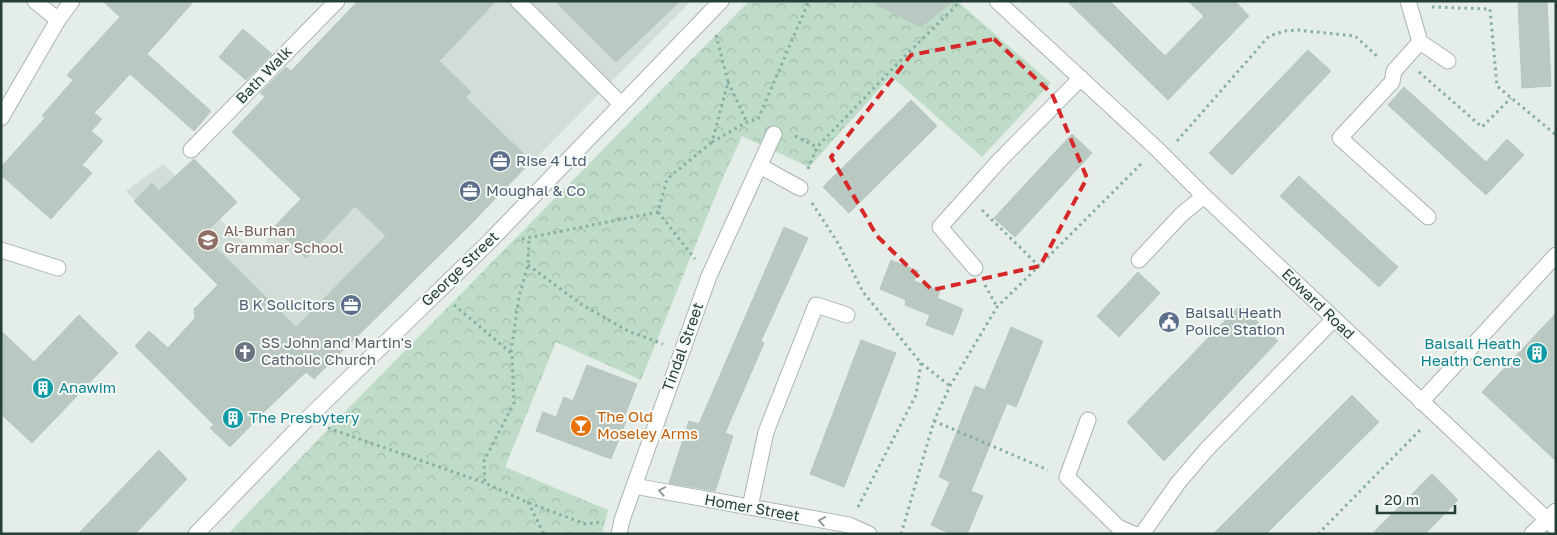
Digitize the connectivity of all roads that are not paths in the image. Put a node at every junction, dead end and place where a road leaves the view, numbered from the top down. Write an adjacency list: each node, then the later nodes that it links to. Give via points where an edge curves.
1 (35, 1): 8 (street)
2 (72, 1): 8 (street)
3 (337, 1): 15 (street, Bath Walk)
4 (518, 1): 12 (street)
5 (721, 1): 12 (street, George Street)
6 (997, 1): 11 (street, Edward Road)
7 (1409, 4): 9 (street)
8 (58, 20): 13 (street)
9 (1420, 42): 10 (street); 19 (street, via 1394,71 1392,82 1340,138)
10 (1448, 61)
11 (1081, 78): 18 (street, Edward Road); 24 (street, via 998,162 940,227)
12 (621, 104): 33 (street, George Street, via 490,241 306,420)
13 (1, 118)
14 (776, 131): 16 (street, Tindal Street)
15 (191, 150)
16 (760, 166): 17 (street); 29 (street, Tindal Street, via 709,276)
17 (800, 188)
18 (1204, 196): 22 (street, via 1181,215); 26 (street, Edward Road)
19 (1428, 218)
20 (1, 250): 23 (street)
21 (1556, 255): 27 (street)
22 (1139, 260)
23 (58, 268)
24 (975, 268)
25 (846, 315): 30 (street, via 816,305 766,432)
26 (1334, 319): 27 (street, Edward Road); 36 (street, via 1206,450)
27 (1421, 402): 31 (street, Edward Road)
28 (1088, 420): 35 (street, via 1067,477 1118,526)
29 (634, 486): 30 (street, Homer Street, one-way to 29); 32 (street, Tindal Street)
30 (750, 507): 34 (street, Homer Street, one-way to 30, via 849,525)
31 (1553, 520): 37 (street)
32 (621, 527)
33 (196, 534)
34 (869, 534)
35 (1134, 534)
36 (1142, 534)
37 (1532, 534)

